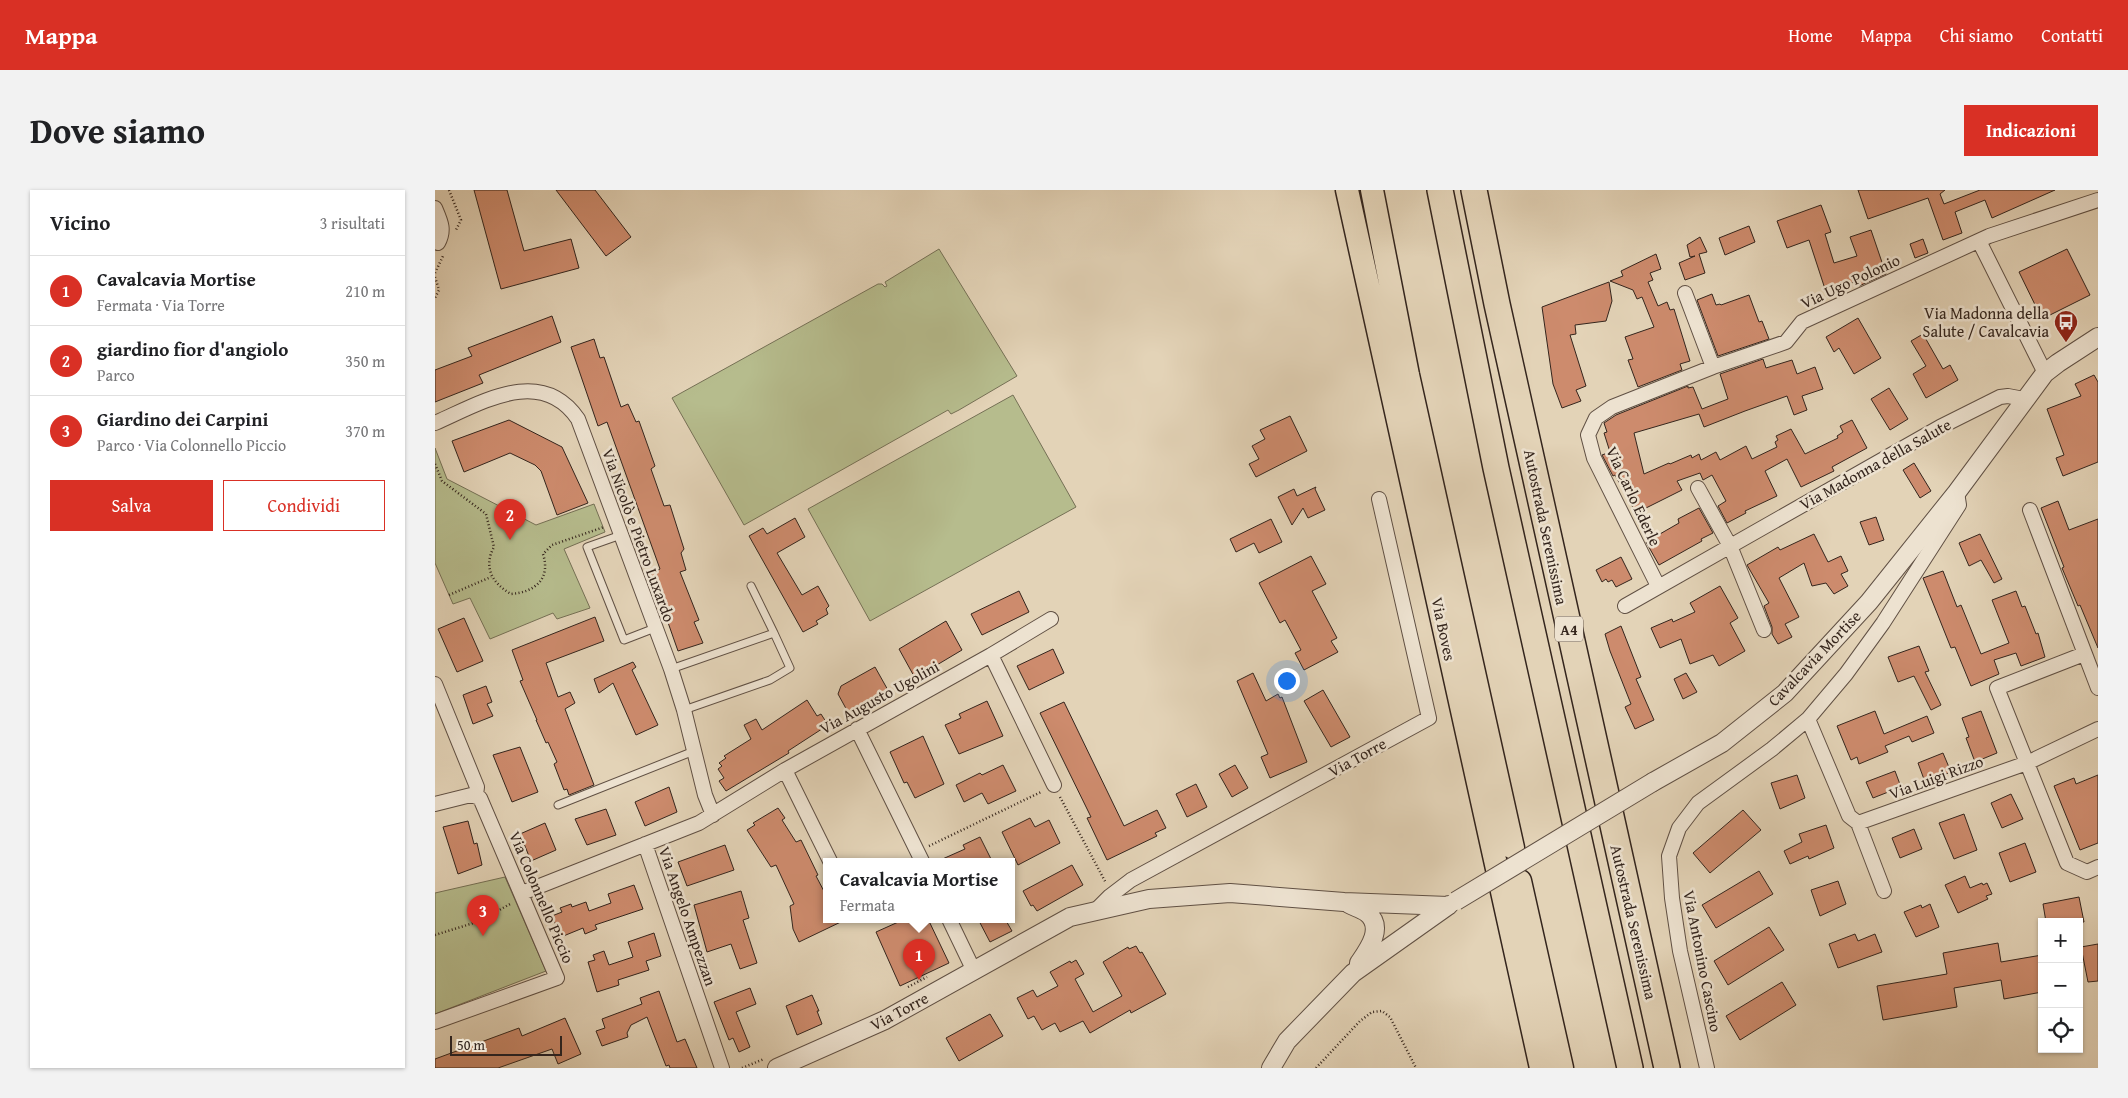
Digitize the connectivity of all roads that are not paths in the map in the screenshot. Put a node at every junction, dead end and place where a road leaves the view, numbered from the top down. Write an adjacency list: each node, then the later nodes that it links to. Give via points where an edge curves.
1 (1347, 190): 66 (highway, Via Boves)
2 (1372, 190): 48 (highway, Via Boves, via 1408,375)
3 (1440, 190): 68 (highway, A4, via 1496,468)
4 (1473, 190): 69 (highway, Autostrada Serenissima / A4)
5 (2098, 200): 7 (street, Via Ugo Polonio)
6 (435, 208): 8 (street, via 442,226)
7 (1979, 241): 11 (street, Via Ugo Polonio, via 1802,322 1786,342); 12 (street)
8 (441, 249)
9 (1685, 293): 11 (street)
10 (2098, 337): 12 (street)
11 (1713, 367): 14 (street, Via Ugo Polonio, via 1612,407)
12 (2051, 368): 13 (street, Cavalcavia Mortise)
13 (2024, 399): 17 (street, Cavalcavia Mortise); 21 (street, Via Madonna della Salute, via 2000,397)
14 (1596, 418): 23 (street, Via Carlo Ederle, via 1589,435 1594,458)
15 (435, 423): 20 (street, Via Nicolò e Pietro Luxardo, via 521,390 538,392 561,401 578,419)
16 (1698, 488): 21 (street)
17 (1957, 492): 35 (street, Via Antonino Cascino, via 1959,505 1888,615 1846,674); 56 (street, Cavalcavia Mortise, bridge, via 1869,602 1785,694 1722,742)
18 (1379, 499): 57 (street, Via Torre, via 1429,718 1131,880)
19 (2031, 510): 29 (street)
20 (621, 535): 26 (street, Via Nicolò e Pietro Luxardo); 26 (lane, via 587,547 624,640)
21 (1730, 546): 23 (street, Via Madonna della Salute); 27 (street)
22 (751, 586): 28 (lane)
23 (1658, 586): 24 (street, Via Madonna della Salute)
24 (1625, 606)
25 (1051, 619): 30 (street, Via Augusto Ugolini)
26 (655, 628): 31 (street, Via Nicolò e Pietro Luxardo)
27 (1764, 630)
28 (774, 633): 31 (lane); 34 (lane, via 790,668 770,680)
29 (2084, 654): 33 (street); 39 (street, via 1997,688)
30 (991, 655): 36 (street, Via Augusto Ugolini); 41 (street)
31 (671, 669): 34 (street, Via Nicolò e Pietro Luxardo)
32 (435, 684): 42 (street, Via Colonnello Piccio, via 477,787)
33 (2098, 688)
34 (685, 710): 38 (street, Via Nicolò e Pietro Luxardo)
35 (1808, 719): 46 (street, via 1849,816); 70 (street, Via Antonino Cascino, via 1698,803 1679,828 1669,856 1680,951)
36 (857, 729): 40 (street, Via Augusto Ugolini); 49 (street)
37 (2098, 729): 39 (street, Via Luigi Rizzo)
38 (694, 752): 44 (lane); 45 (street, Via Nicolò e Pietro Luxardo)
39 (2027, 763): 46 (street, Via Luigi Rizzo); 51 (street, via 2067,862 2087,872)
40 (785, 770): 45 (street, Via Augusto Ugolini); 50 (street)
41 (1054, 785)
42 (477, 795): 43 (street); 54 (street, Via Colonnello Piccio, via 484,804)
43 (435, 804)
44 (558, 805)
45 (713, 815): 47 (street, Via Augusto Ugolini)
46 (1857, 823): 53 (street)
47 (645, 844): 54 (street, Via Angelo Ampezzan); 63 (street, Via Angelo Ampezzan)
48 (1513, 848)
49 (920, 857)
50 (829, 858)
51 (2098, 867)
52 (1520, 880): 67 (highway)
53 (1884, 891)
54 (522, 895): 62 (street, Via Colonnello Piccio, via 557,978)
55 (1344, 902): 56 (street, Cavalcavia Mortise); 57 (street, Cavalcavia Mortise, via 1231,893 1149,899); 61 (street, Cavalcavia Mortise, via 1368,913 1374,923 1374,941)
56 (1452, 903): 61 (street, Cavalcavia Mortise)
57 (1095, 911): 58 (street, Cavalcavia Mortise)
58 (1070, 917): 60 (street, Via Torre)
59 (951, 923): 60 (street)
60 (975, 971): 64 (street, Via Torre, via 885,1020)
61 (1353, 973): 65 (street, Cavalcavia Mortise, via 1287,1041)
62 (435, 1022)
63 (722, 1068)
64 (777, 1068)
65 (1271, 1068)
66 (1541, 1068)
67 (1562, 1068)
68 (1630, 1068)
69 (1667, 1068)
70 (1707, 1068)

